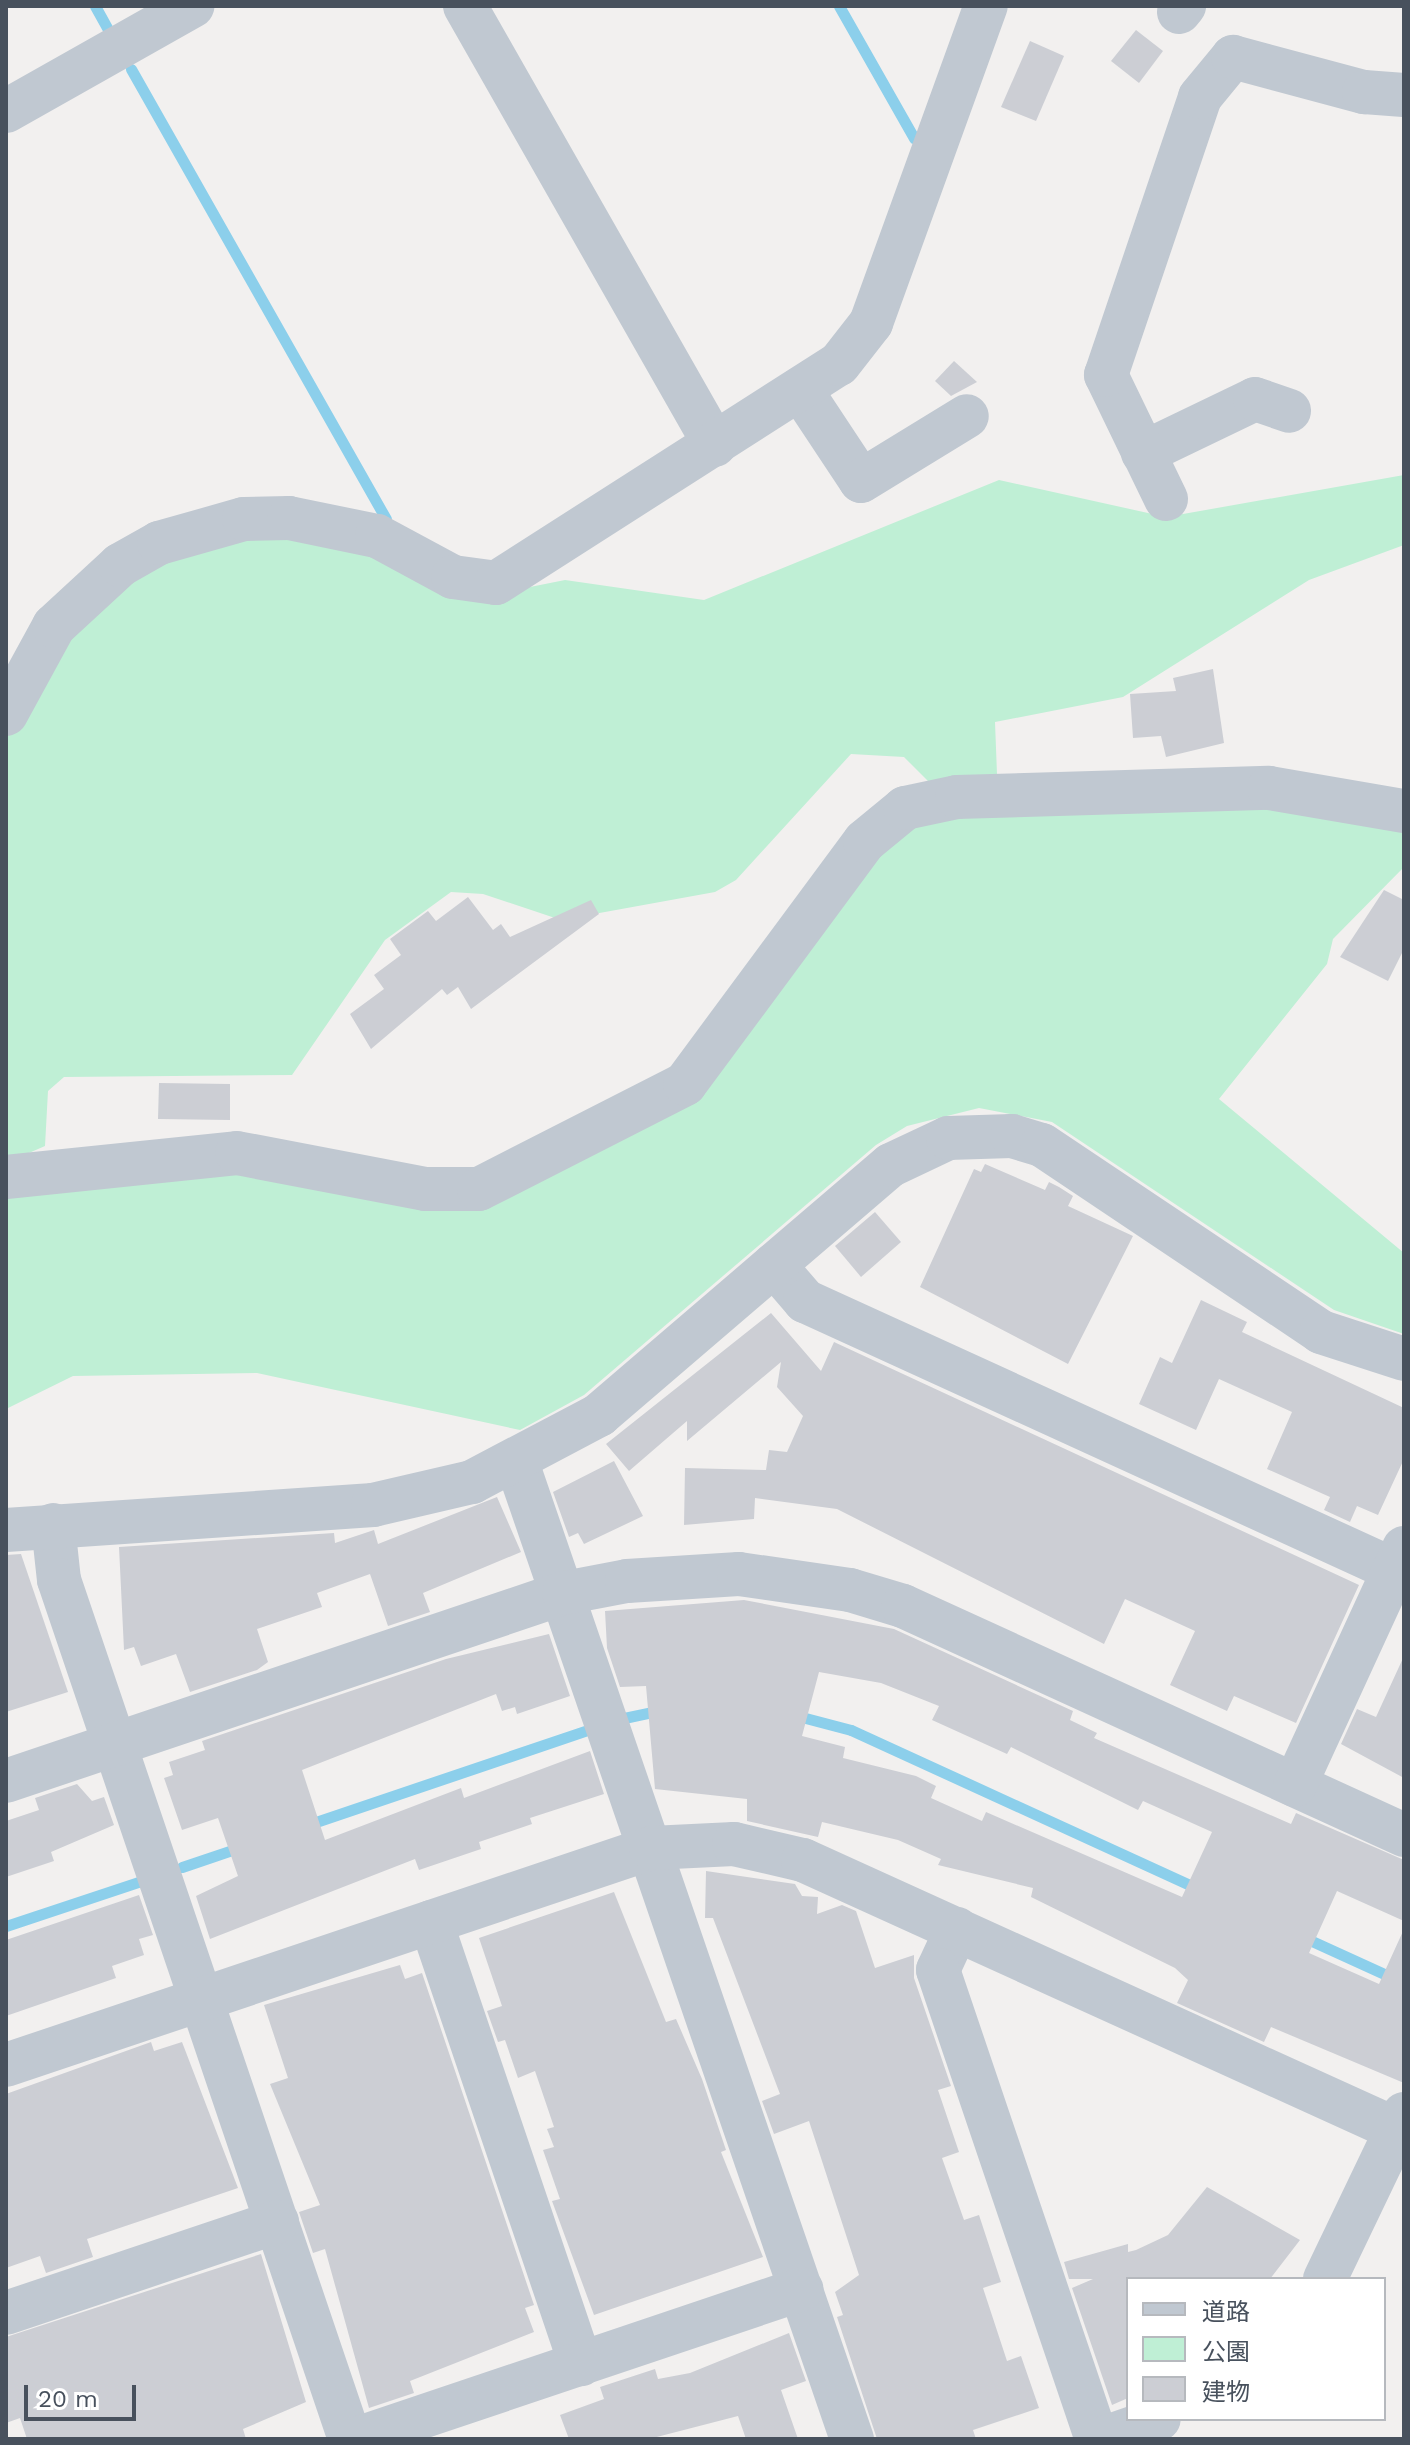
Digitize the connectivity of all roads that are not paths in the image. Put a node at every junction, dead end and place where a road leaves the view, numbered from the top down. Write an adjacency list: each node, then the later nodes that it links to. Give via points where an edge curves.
1 (192, 6): 5 (street)
2 (465, 6): 9 (street)
3 (986, 6): 6 (street, via 871,323 852,353)
4 (1404, 95): 10 (street, via 1364,92 1233,57 1200,97 1106,375)
5 (6, 111)
6 (800, 389): 8 (street, via 861,481); 9 (street)
7 (1289, 411): 10 (street, via 1255,399)
8 (967, 416)
9 (715, 445): 12 (street, via 496,583 453,577 377,536 289,518 230,522 159,543 108,575 54,626)
10 (1143, 453): 11 (street)
11 (1166, 499)
12 (6, 714)
13 (1404, 811): 14 (street, via 1269,788 957,797 905,808 865,841 685,1084 479,1189 425,1189 237,1153)
14 (6, 1177)
15 (774, 1265): 16 (street, via 918,1149 948,1138 1012,1136 1071,1160 1321,1332); 17 (street, via 599,1415); 20 (street, via 805,1301)
16 (1404, 1359)
17 (517, 1463): 18 (street, via 424,1496 373,1505); 21 (street)
18 (53, 1525): 19 (street); 22 (street, via 59,1580)
19 (6, 1530)
20 (1399, 1559): 24 (street)
21 (564, 1593): 22 (street); 24 (street, via 683,1575 795,1579 850,1590 903,1606); 26 (street)
22 (114, 1744): 23 (street); 29 (street)
23 (6, 1781)
24 (1295, 1785): 25 (street)
25 (1404, 1835)
26 (651, 1848): 27 (street); 28 (street, via 769,1850); 34 (street)
27 (431, 1922): 29 (street); 36 (street)
28 (957, 1929): 31 (street); 40 (street, via 938,1970)
29 (201, 1999): 30 (street); 32 (street)
30 (6, 2065)
31 (1402, 2126): 33 (street)
32 (277, 2222): 35 (street); 38 (street)
33 (1326, 2277)
34 (801, 2289): 36 (street); 39 (street)
35 (6, 2313)
36 (581, 2364): 38 (street)
37 (1153, 2421): 40 (street)
38 (353, 2439)
39 (852, 2439)
40 (1099, 2439)

